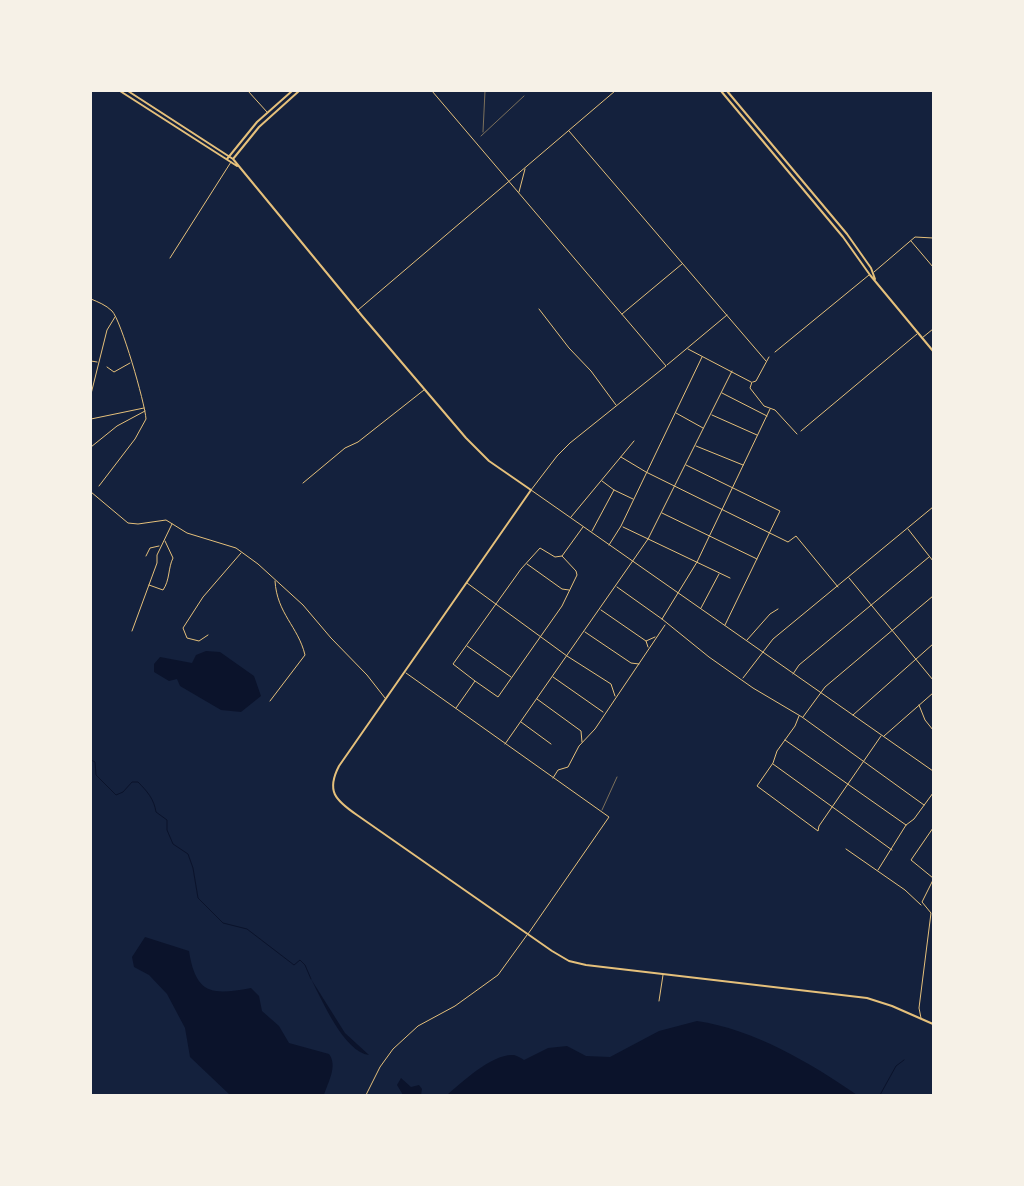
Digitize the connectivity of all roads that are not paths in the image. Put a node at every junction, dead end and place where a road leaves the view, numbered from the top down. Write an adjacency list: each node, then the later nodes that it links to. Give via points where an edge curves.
1 (120, 91): 17 (main road)
2 (128, 91): 16 (main road)
3 (248, 91): 12 (street)
4 (292, 91): 12 (main road)
5 (299, 91): 18 (main road, via 259,127)
6 (432, 91): 25 (street)
7 (484, 91): 14 (street)
8 (616, 91): 13 (street)
9 (721, 91): 24 (main road)
10 (727, 91): 23 (main road)
11 (524, 96): 14 (street)
12 (267, 112): 16 (main road)
13 (569, 131): 22 (street); 30 (street)
14 (483, 134): 15 (street)
15 (481, 136)
16 (229, 156): 17 (main road); 18 (main road)
17 (227, 159): 19 (main road); 20 (street)
18 (233, 159): 19 (main road); 21 (main road)
19 (231, 162): 20 (street); 21 (main road)
20 (228, 166): 29 (street)
21 (239, 167): 37 (main road)
22 (525, 168): 25 (street); 26 (street)
23 (800, 178): 24 (main road); 32 (main road, via 847,234)
24 (796, 180): 33 (main road, via 856,252)
25 (509, 182): 26 (street); 37 (street)
26 (518, 192): 38 (street)
27 (933, 238): 28 (street, via 918,236)
28 (910, 241): 31 (street); 32 (street)
29 (170, 258)
30 (683, 263): 38 (street); 39 (street)
31 (933, 267)
32 (873, 272): 33 (main road); 34 (main road)
33 (870, 275): 34 (main road); 46 (street)
34 (875, 279): 42 (main road)
35 (91, 299): 40 (street, via 107,307)
36 (539, 310): 60 (street)
37 (358, 311): 57 (main road)
38 (622, 314): 53 (street)
39 (727, 315): 44 (street); 50 (street)
40 (115, 316): 51 (street, via 107,330); 52 (street)
41 (933, 330): 43 (street)
42 (918, 333): 43 (main road); 68 (street)
43 (922, 338): 45 (main road)
44 (687, 349): 47 (street); 53 (street)
45 (933, 351)
46 (775, 352)
47 (702, 357): 55 (street); 63 (street)
48 (770, 357): 50 (street)
49 (91, 361): 51 (street)
50 (766, 361): 56 (street, via 756,381)
51 (98, 362): 59 (street)
52 (130, 362): 54 (street, via 114,372); 62 (street)
53 (666, 366): 60 (street)
54 (107, 367)
55 (732, 371): 56 (street); 58 (street)
56 (752, 382): 61 (street, via 750,388)
57 (425, 390): 79 (street); 83 (main road, via 483,455)
58 (722, 393): 64 (street); 65 (street)
59 (91, 394)
60 (616, 406): 83 (street, via 557,456)
61 (770, 409): 65 (street); 69 (street, via 775,410)
62 (145, 410): 66 (street); 73 (street, via 116,426); 81 (street, via 143,425)
63 (675, 412): 67 (street); 77 (street)
64 (711, 415): 67 (street); 70 (street)
65 (768, 416): 70 (street)
66 (91, 419)
67 (704, 428): 72 (street)
68 (801, 431)
69 (797, 434)
70 (757, 436): 76 (street)
71 (634, 441): 74 (street)
72 (695, 446): 75 (street); 76 (street)
73 (91, 447)
74 (621, 457): 77 (street); 78 (street)
75 (686, 465): 80 (street); 82 (street)
76 (744, 465): 82 (street)
77 (646, 472): 80 (street); 86 (street)
78 (601, 480): 84 (street); 90 (street)
79 (303, 483)
80 (676, 485): 88 (street); 89 (street)
81 (99, 486)
82 (734, 487): 88 (street); 96 (street, via 780,511)
83 (531, 490): 90 (street); 115 (main road)
84 (614, 490): 86 (street); 95 (street)
85 (91, 492): 91 (street, via 123,520 134,524 161,520)
86 (634, 499): 93 (street)
87 (933, 508): 94 (street)
88 (724, 509): 96 (street); 97 (street)
89 (662, 513): 97 (street); 98 (street)
90 (571, 517): 92 (street)
91 (172, 524): 99 (street); 102 (street, via 187,533)
92 (584, 526): 95 (street); 104 (street)
93 (621, 526): 98 (street); 100 (street)
94 (907, 529): 105 (street); 113 (street)
95 (592, 532): 100 (street)
96 (771, 532): 106 (street); 118 (street, via 788,542 796,536)
97 (708, 536): 106 (street); 109 (street)
98 (648, 539): 107 (street); 109 (street)
99 (164, 541): 101 (street); 116 (street, via 173,558 167,584 163,590)
100 (610, 545): 107 (street)
101 (161, 546): 103 (street, via 150,548); 116 (street)
102 (241, 552): 114 (street); 133 (street, via 203,597 183,628 187,638 199,641)
103 (146, 556)
104 (562, 556): 110 (street, via 556,557 540,548); 119 (street, via 577,575)
105 (929, 557): 108 (street); 123 (street)
106 (758, 559): 129 (street)
107 (633, 561): 117 (street); 120 (street)
108 (933, 561)
109 (697, 562): 111 (street); 120 (street)
110 (527, 564): 119 (street, via 562,589); 122 (street)
111 (719, 573): 112 (street); 125 (street)
112 (730, 578)
113 (848, 578): 118 (street); 123 (street)
114 (275, 580): 155 (street, via 303,605); 157 (street, via 282,613 302,644 305,655)
115 (467, 582): 122 (street); 145 (main road)
116 (148, 585): 130 (street)
117 (616, 587): 124 (street); 127 (street)
118 (838, 587): 141 (street, via 773,639)
119 (570, 590): 134 (street)
120 (680, 594): 125 (street); 127 (street)
121 (933, 596): 132 (street)
122 (496, 604): 134 (street); 139 (street)
123 (870, 605): 132 (street); 146 (street)
124 (600, 609): 131 (street); 136 (street)
125 (700, 609): 129 (street)
126 (778, 609): 137 (street)
127 (662, 619): 128 (street)
128 (666, 624): 135 (street); 149 (street)
129 (725, 626): 137 (street)
130 (132, 631)
131 (584, 632): 142 (street); 144 (street, via 631,663)
132 (892, 632): 143 (street); 152 (street)
133 (208, 635)
134 (541, 636): 142 (street); 147 (street)
135 (657, 637): 136 (street); 140 (street)
136 (646, 641): 140 (street)
137 (747, 641): 141 (street)
138 (933, 644): 143 (street)
139 (466, 645): 147 (street); 151 (street, via 453,664)
140 (648, 647): 144 (street)
141 (762, 652): 146 (street); 149 (street)
142 (567, 656): 148 (street); 154 (street, via 611,684)
143 (915, 659): 150 (street); 161 (street)
144 (639, 664): 154 (street)
145 (404, 672): 155 (main road); 159 (street)
146 (793, 674): 152 (street)
147 (511, 677): 151 (street, via 498,697)
148 (552, 677): 156 (street); 160 (street)
149 (742, 679): 162 (street)
150 (933, 680)
151 (475, 681): 159 (street)
152 (821, 693): 161 (street); 163 (street)
153 (933, 693): 158 (street)
154 (615, 696): 160 (street)
155 (386, 699): 189 (main road, via 334,774 332,788 337,798 346,808)
156 (537, 699): 164 (street); 168 (street, via 581,731)
157 (270, 702)
158 (918, 704): 165 (street); 166 (street)
159 (455, 708): 169 (street)
160 (604, 713): 168 (street)
161 (852, 715): 166 (street)
162 (799, 716): 163 (street); 167 (street)
163 (802, 717): 171 (street)
164 (521, 722): 169 (street); 170 (street)
165 (933, 730)
166 (883, 736): 171 (street); 173 (street)
167 (785, 739): 172 (street); 176 (street)
168 (582, 742): 175 (street, via 568,767 558,770)
169 (505, 744): 175 (street)
170 (551, 744)
171 (863, 762): 176 (street); 178 (street)
172 (773, 763): 179 (street); 179 (street, via 757,786 818,831)
173 (933, 771)
174 (616, 777): 180 (street)
175 (553, 778): 189 (street, via 609,817)
176 (848, 784): 179 (street); 181 (street)
177 (933, 793): 178 (street)
178 (924, 805): 181 (street)
179 (833, 807): 184 (street)
180 (602, 810)
181 (906, 825): 184 (street)
182 (933, 828): 186 (street, via 911,860)
183 (846, 849): 185 (street)
184 (892, 850): 185 (street)
185 (878, 870): 187 (street)
186 (933, 879): 188 (street, via 922,902)
187 (921, 905)
188 (932, 914): 192 (street, via 919,1008)
189 (528, 934): 190 (main road, via 560,957 576,963); 194 (street, via 498,975 455,1006 418,1026 393,1049)
190 (663, 974): 191 (street); 192 (main road, via 867,998)
191 (659, 1000)
192 (922, 1019): 193 (main road)
193 (933, 1024)
194 (366, 1095)

